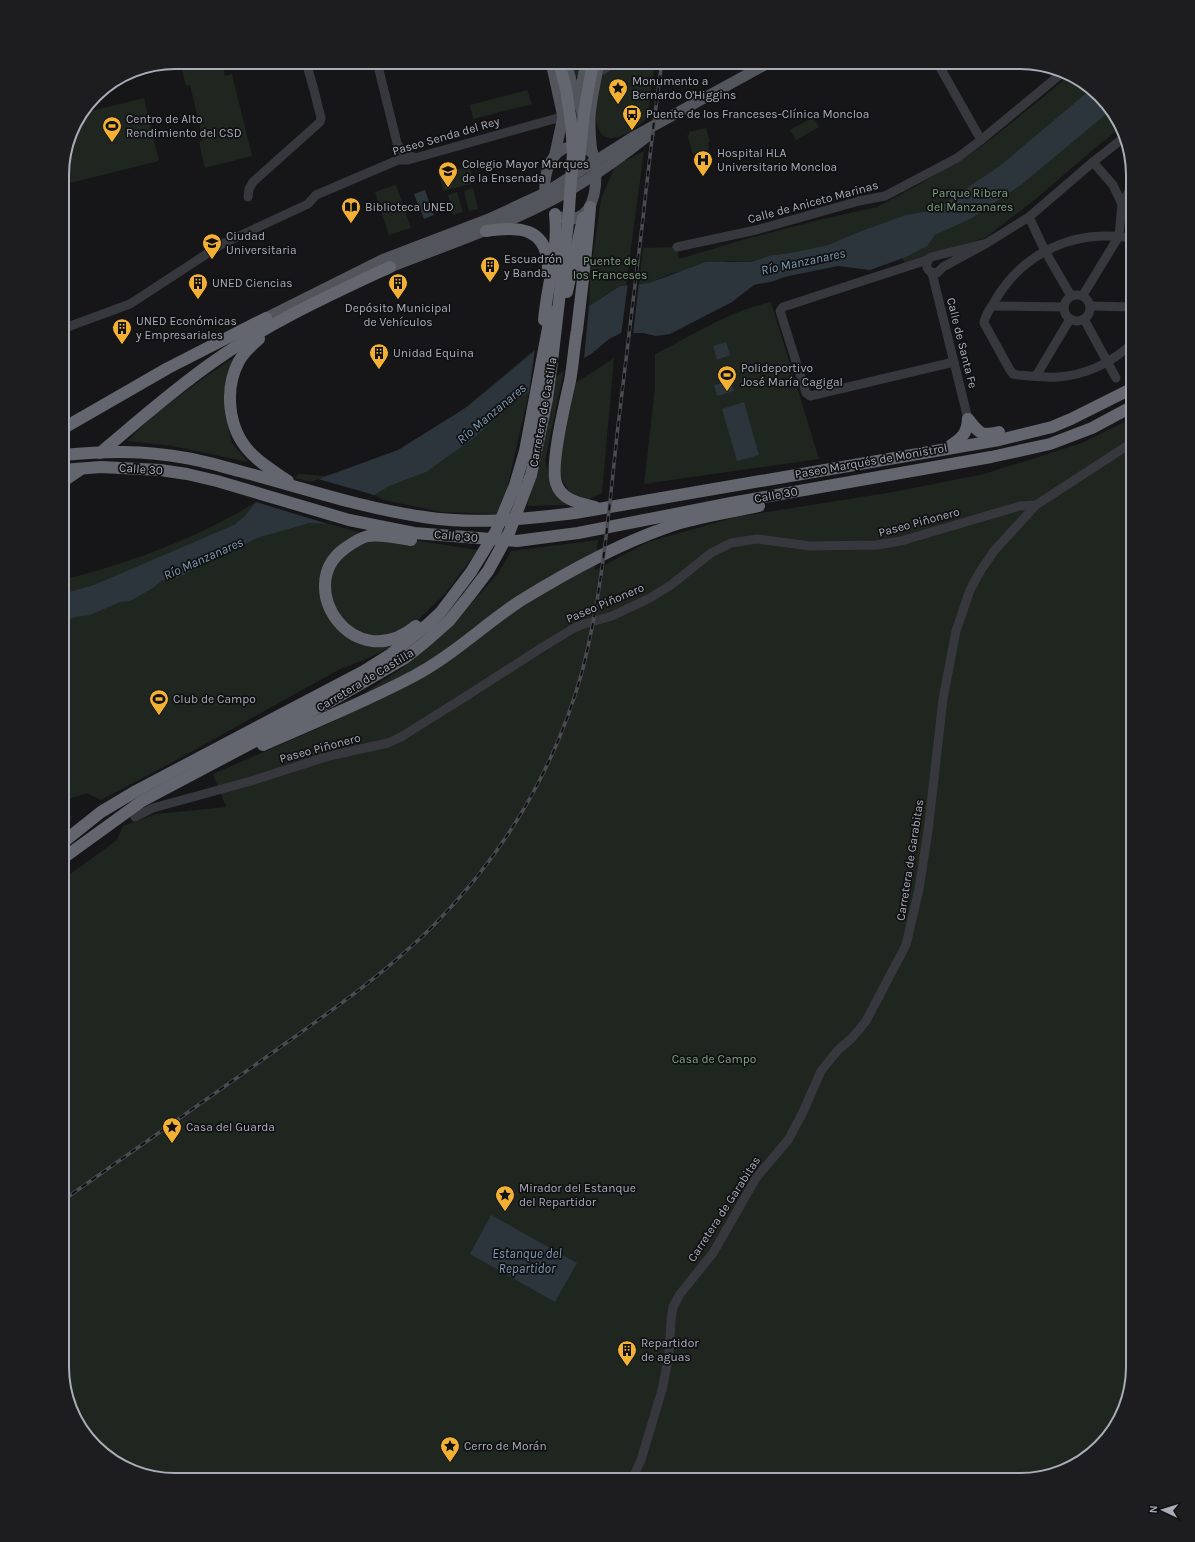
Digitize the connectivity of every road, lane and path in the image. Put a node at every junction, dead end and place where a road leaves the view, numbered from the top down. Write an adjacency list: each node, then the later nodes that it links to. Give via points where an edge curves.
1 (308, 69): 26 (street, via 320,122 253,182)
2 (379, 69): 19 (street)
3 (553, 69): 14 (main road)
4 (561, 69): 33 (highway, via 571,122 573,153)
5 (568, 69): 12 (main road)
6 (585, 69): 12 (main road)
7 (596, 69): 33 (highway, via 584,112 577,190)
8 (596, 69): 16 (main road, via 591,111)
9 (757, 69): 13 (main road)
10 (941, 69): 17 (street)
11 (1058, 76): 17 (street, Calle de Aniceto Marinas)
12 (576, 96): 14 (main road); 15 (main road)
13 (679, 111): 21 (main road); 25 (main road)
14 (563, 118): 15 (street, Paseo Senda del Rey, via 579,117); 20 (main road); 22 (street, Paseo Senda del Rey)
15 (587, 128): 16 (main road)
16 (591, 139): 21 (main road)
17 (981, 140): 38 (street, Calle de Aniceto Marinas, via 957,158 885,196 756,230)
18 (1120, 141): 24 (street)
19 (397, 143): 22 (street, via 405,155); 23 (street)
20 (555, 154): 21 (main road, via 564,148 576,147 585,148); 28 (main road, via 550,160 546,178)
21 (593, 156): 25 (main road); 28 (main road)
22 (414, 157): 23 (street, Paseo Senda del Rey)
23 (394, 162): 57 (street, Paseo Senda del Rey, via 316,195 308,204 222,244 130,304)
24 (1093, 162): 29 (street, via 1113,185); 32 (street)
25 (595, 174): 28 (main road); 30 (main road, via 593,195)
26 (248, 197)
27 (1126, 197): 29 (street)
28 (546, 198): 31 (main road); 34 (main road); 54 (main road, via 382,260)
29 (1122, 204): 35 (street)
30 (586, 211): 31 (main road, via 575,219 561,218); 59 (highway); 78 (highway, via 583,284 554,476 564,496 578,503)
31 (555, 214): 46 (highway, via 556,250)
32 (1028, 217): 37 (street); 39 (street)
33 (568, 223): 40 (highway, Carretera de Castilla)
34 (486, 231): 43 (main road); 46 (highway, via 524,229 541,242 548,257)
35 (1119, 236): 36 (street); 39 (street, via 1080,238); 47 (street)
36 (1126, 238)
37 (987, 243): 41 (street); 44 (street)
38 (677, 247)
39 (1045, 251): 48 (street); 49 (street, via 1015,274)
40 (564, 252): 59 (highway, Carretera de Castilla); 62 (highway, Carretera de Castilla)
41 (938, 256): 42 (street); 44 (street)
42 (927, 260): 45 (street, via 927,269); 60 (street, via 783,307 780,311 806,393 810,396)
43 (390, 266): 53 (highway)
44 (944, 267): 45 (street, via 937,273)
45 (932, 273): 60 (street, Calle de Santa Fe)
46 (548, 294): 62 (highway)
47 (1083, 295): 48 (street); 50 (street)
48 (1071, 296): 51 (street, via 1066,300)
49 (992, 306): 51 (street); 63 (street, via 986,315 985,326 1010,370 1015,375)
50 (1090, 306): 52 (street); 56 (street, via 1089,314)
51 (1064, 307): 55 (street)
52 (1126, 307)
53 (304, 309): 74 (highway, via 256,334 214,361); 76 (highway, via 249,348 239,362 232,384 230,406 233,425 249,452)
54 (266, 318): 68 (highway, via 168,368)
55 (1070, 319): 56 (street); 63 (street)
56 (1084, 319): 61 (street)
57 (69, 326)
58 (1126, 349): 61 (street)
59 (553, 354): 81 (highway, Carretera de Castilla, via 533,468 527,487 509,533 488,571 449,621 405,658 329,702)
60 (954, 362): 67 (street, Calle de Santa Fe)
61 (1108, 363): 63 (street, via 1078,374); 64 (street)
62 (541, 364): 80 (highway, Carretera de Castilla, via 525,451 515,484 496,531)
63 (1036, 376)
64 (1116, 378)
65 (1126, 392): 69 (highway, Paseo Marqués de Monistrol)
66 (1126, 410): 75 (highway, Paseo Marqués de Monistrol, via 1092,428 1050,444)
67 (968, 419): 69 (highway, via 977,431 985,435 1032,426); 71 (highway, via 968,429 960,440)
68 (69, 425)
69 (1052, 427): 71 (highway, Paseo Marqués de Monistrol, via 999,440)
70 (1126, 447): 77 (street)
71 (947, 448): 78 (highway, Paseo Marqués de Monistrol)
72 (69, 454): 76 (highway, Calle 30, via 104,451 161,454)
73 (69, 469): 79 (highway, Calle 30, via 101,467 187,474 348,520 414,533)
74 (69, 477)
75 (854, 482): 79 (highway, Calle 30, via 578,533); 81 (highway, via 775,503 666,527 638,538 581,565 521,601 415,676 338,713)
76 (296, 486): 78 (highway, Calle 30, via 383,510 425,518 471,522 518,520)
77 (1036, 506): 82 (street, Paseo Piñonero, via 1020,506 877,546 810,546 757,539 731,543 711,553 671,585 650,598 612,616 574,628 388,743 329,756 153,808); 85 (street, Carretera de Garabitas, via 994,551 981,570 970,590 956,631 943,699 922,874 906,945 866,1021 821,1071 788,1140 756,1178 713,1253 680,1294 673,1307 669,1355 662,1390)
78 (600, 508)
79 (517, 541): 80 (highway, via 462,543 368,536 349,545 333,561 326,582 326,593 334,617 348,632 371,641 380,641 411,630 436,609)
80 (473, 569): 83 (highway, Carretera de Castilla, via 440,613 391,654 364,671 136,791 101,812)
81 (182, 779): 84 (highway, Carretera de Castilla, via 142,802)
82 (135, 817)
83 (69, 837)
84 (69, 854)
85 (635, 1473)

